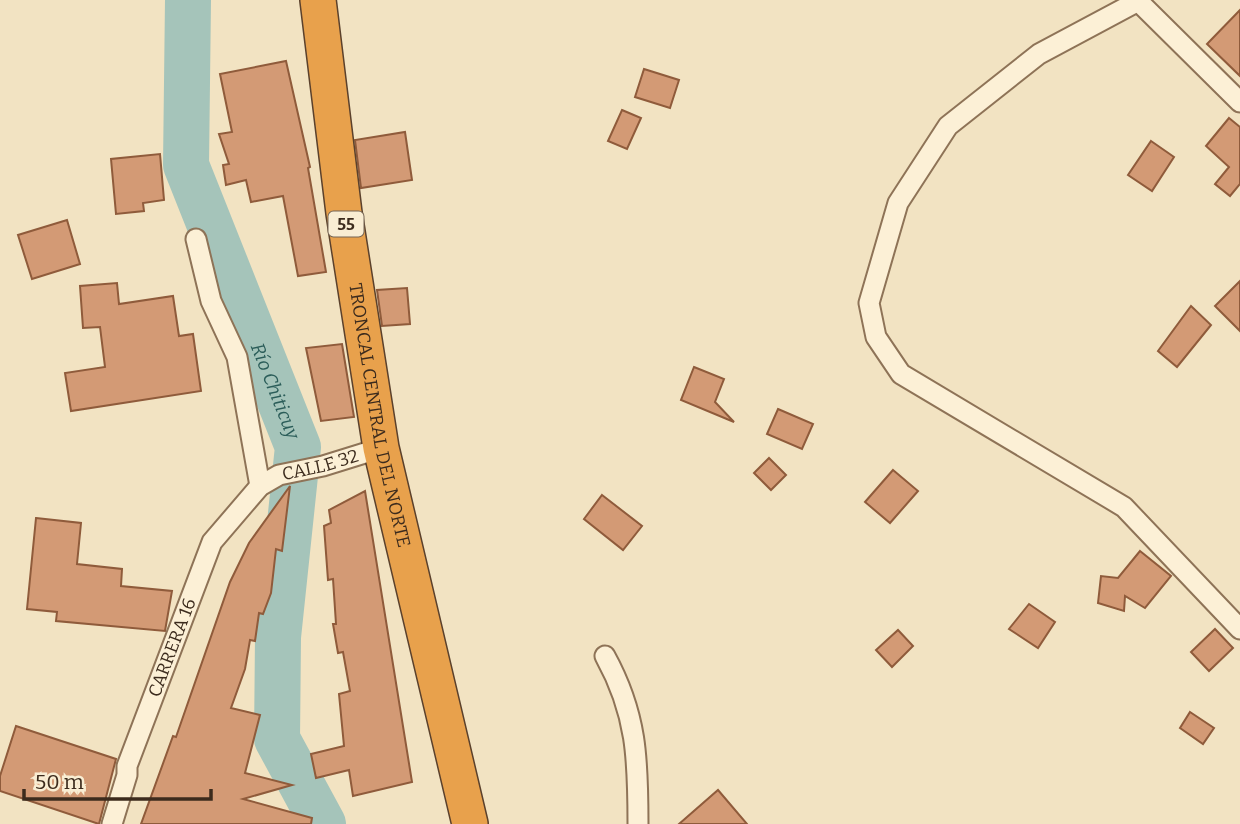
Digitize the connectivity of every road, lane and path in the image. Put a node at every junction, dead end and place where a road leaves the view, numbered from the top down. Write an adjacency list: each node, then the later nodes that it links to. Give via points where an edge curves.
1 (318, 0): 5 (highway, TRONCAL CENTRAL DEL NORTE / 55, via 344,213)
2 (1139, 1): 3 (street); 7 (street, via 1039,54 948,126 898,203 869,303 876,337 901,374 1124,507)
3 (1240, 102)
4 (196, 239): 6 (street, via 211,301 237,357)
5 (382, 447): 6 (street, CALLE 32, via 279,475); 10 (highway, TRONCAL CENTRAL DEL NORTE / 55)
6 (260, 486): 9 (street, CARRERA 16, via 212,542 127,766)
7 (1240, 629)
8 (606, 656): 11 (street, via 621,685 638,750)
9 (112, 824)
10 (470, 824)
11 (638, 824)

